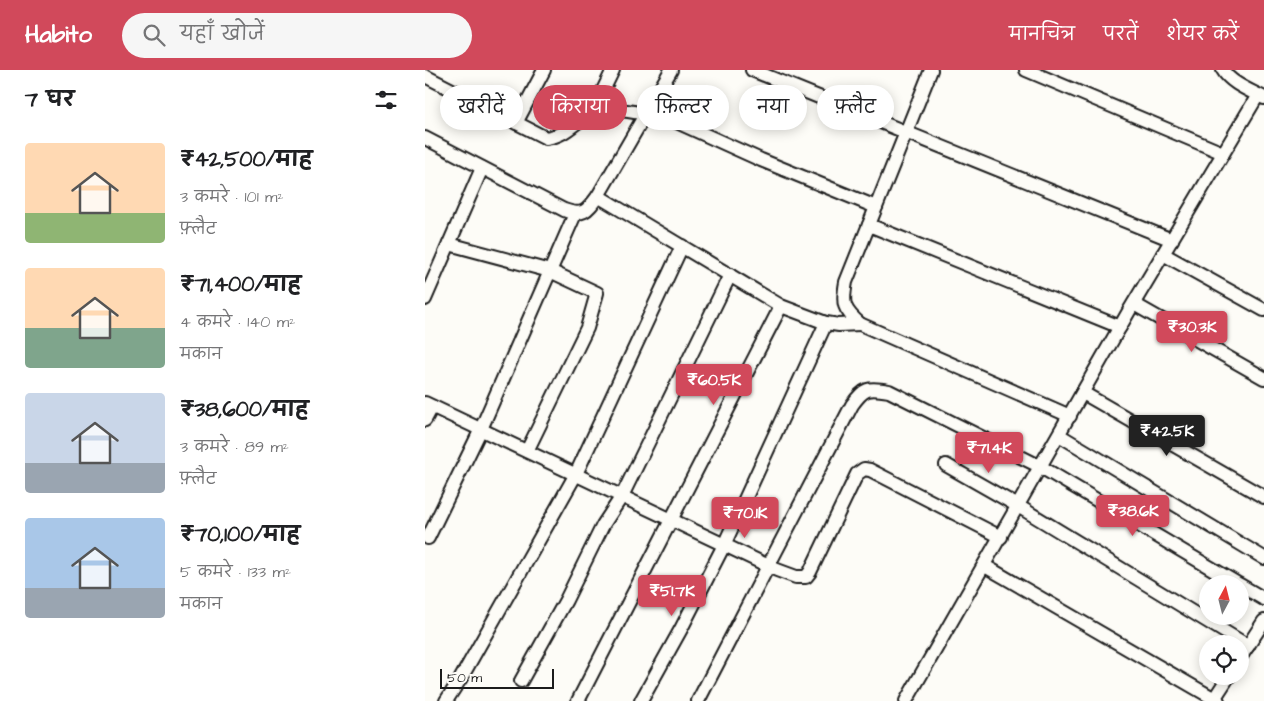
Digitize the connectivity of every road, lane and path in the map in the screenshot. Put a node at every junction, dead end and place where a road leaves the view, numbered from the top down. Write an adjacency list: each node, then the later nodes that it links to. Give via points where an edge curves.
1 (544, 70): 13 (street)
2 (613, 70): 10 (street)
3 (671, 70): 11 (street)
4 (752, 70): 18 (street)
5 (931, 70): 18 (street)
6 (1026, 70): 20 (street)
7 (1223, 70): 12 (street)
8 (425, 76): 9 (street)
9 (442, 85)
10 (606, 85)
11 (662, 85)
12 (1261, 97): 20 (street)
13 (523, 110)
14 (523, 126): 16 (street, via 546,138)
15 (637, 129): 22 (street)
16 (569, 130)
17 (690, 130): 23 (street)
18 (905, 132): 23 (street); 26 (street)
19 (425, 138): 21 (street)
20 (1223, 153): 26 (street)
21 (482, 168): 24 (street); 27 (street)
22 (598, 196): 24 (street, via 584,212); 28 (street)
23 (876, 207): 25 (street)
24 (575, 214): 30 (street)
25 (869, 225): 37 (street, via 846,282 843,300 847,313); 38 (street)
26 (1171, 240): 29 (street)
27 (449, 244): 30 (street); 32 (street)
28 (682, 246): 31 (street); 49 (street)
29 (1163, 254): 33 (street); 35 (street)
30 (550, 271): 44 (street); 46 (street, via 597,293 587,328)
31 (730, 275): 34 (street); 50 (street)
32 (425, 299)
33 (1134, 304): 38 (street); 39 (street)
34 (781, 306): 36 (street); 53 (street)
35 (1264, 310)
36 (826, 323): 37 (street); 56 (street)
37 (860, 324): 42 (street)
38 (1120, 327): 40 (street)
39 (1264, 378)
40 (1083, 392): 42 (street); 51 (street)
41 (428, 405): 43 (street); 44 (street)
42 (1070, 416): 45 (street)
43 (425, 420)
44 (481, 429): 46 (street); 55 (street)
45 (1059, 435): 48 (street); 57 (street)
46 (527, 451): 49 (street)
47 (946, 465): 52 (street)
48 (1041, 467): 52 (street); 58 (street, via 889,391 872,388 861,392); 60 (street)
49 (576, 474): 50 (street); 69 (street)
50 (622, 496): 53 (street); 66 (street, via 603,525 567,600)
51 (1264, 497)
52 (1018, 506): 54 (street); 64 (street)
53 (672, 520): 56 (street); 70 (street)
54 (1001, 537): 58 (street, via 870,470 864,470 857,474 806,577 796,577); 59 (street)
55 (428, 538)
56 (724, 545): 58 (street); 71 (street)
57 (1264, 558)
58 (769, 566): 72 (street)
59 (985, 566): 68 (street); 73 (street)
60 (1224, 575)
61 (1249, 590): 62 (street)
62 (1264, 599)
63 (1264, 621): 65 (street)
64 (1230, 635)
65 (1249, 644)
66 (521, 681)
67 (1224, 685): 68 (street)
68 (1216, 700)
69 (445, 701)
70 (578, 701)
71 (641, 701)
72 (698, 701)
73 (907, 701)

